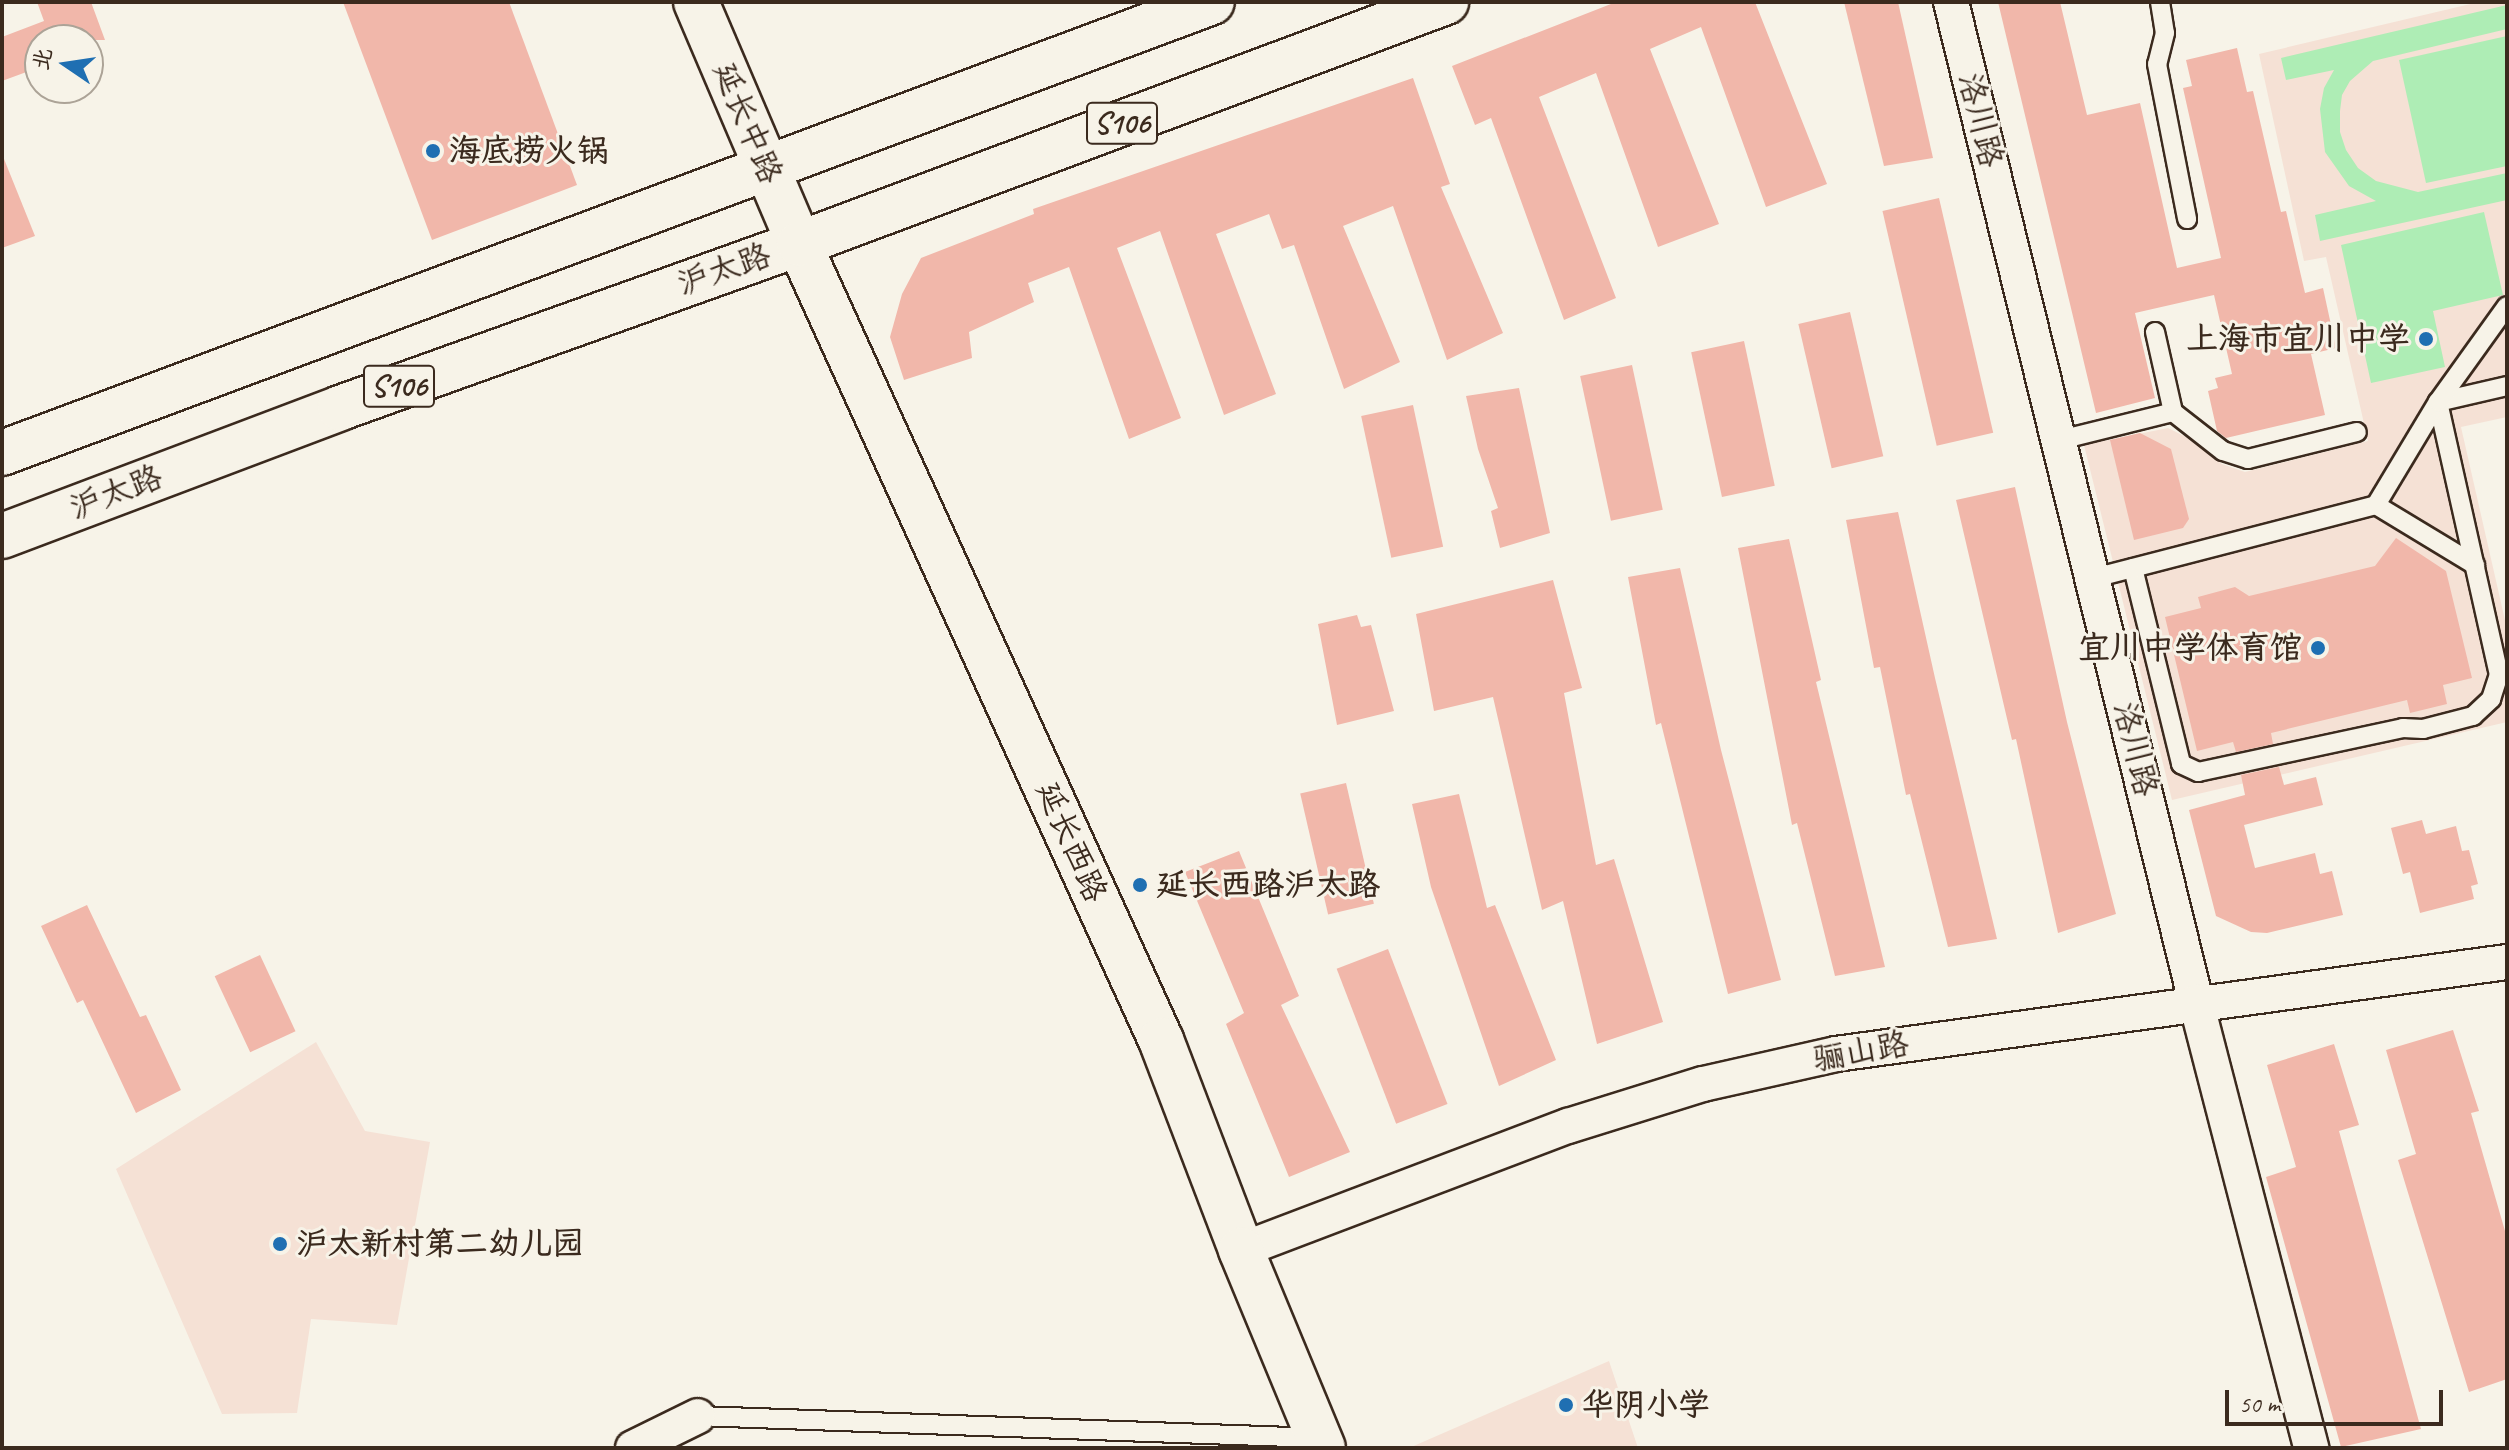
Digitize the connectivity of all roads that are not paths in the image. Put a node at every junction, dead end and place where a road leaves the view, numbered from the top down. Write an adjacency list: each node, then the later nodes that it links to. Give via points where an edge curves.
1 (696, 2): 6 (main road, 延长中路)
2 (1212, 2): 6 (main road, S106)
3 (1446, 2): 8 (main road, 沪太路 / S106)
4 (1951, 2): 15 (street, 洛川路)
5 (2160, 2): 7 (lane, via 2165,33 2157,64)
6 (766, 168): 8 (main road, 延长中路); 16 (main road, S106)
7 (2187, 219)
8 (799, 244): 18 (main road, 沪太路 / S106); 24 (main road, 延长西路, via 1161,1040)
9 (2507, 306): 12 (lane)
10 (2155, 332): 13 (lane)
11 (2507, 386): 12 (lane)
12 (2438, 402): 17 (lane); 19 (lane)
13 (2173, 412): 14 (lane, via 2223,451 2248,459); 15 (lane)
14 (2357, 432)
15 (2060, 440): 21 (street, 洛川路)
16 (2, 453)
17 (2376, 505): 19 (lane); 20 (lane)
18 (2, 536)
19 (2475, 565): 20 (lane, via 2499,675 2491,699 2473,716 2198,772 2181,764)
20 (2133, 568): 21 (lane)
21 (2094, 578): 23 (street, 洛川路)
22 (2507, 962): 23 (street, 骊山路)
23 (2196, 1002): 24 (street, 骊山路, via 1836,1054 1703,1084 1568,1126); 28 (street, 洛川路)
24 (1241, 1250): 26 (main road, 延长西路)
25 (698, 1416): 26 (lane); 27 (street)
26 (1321, 1443)
27 (633, 1448)
28 (2311, 1448)

